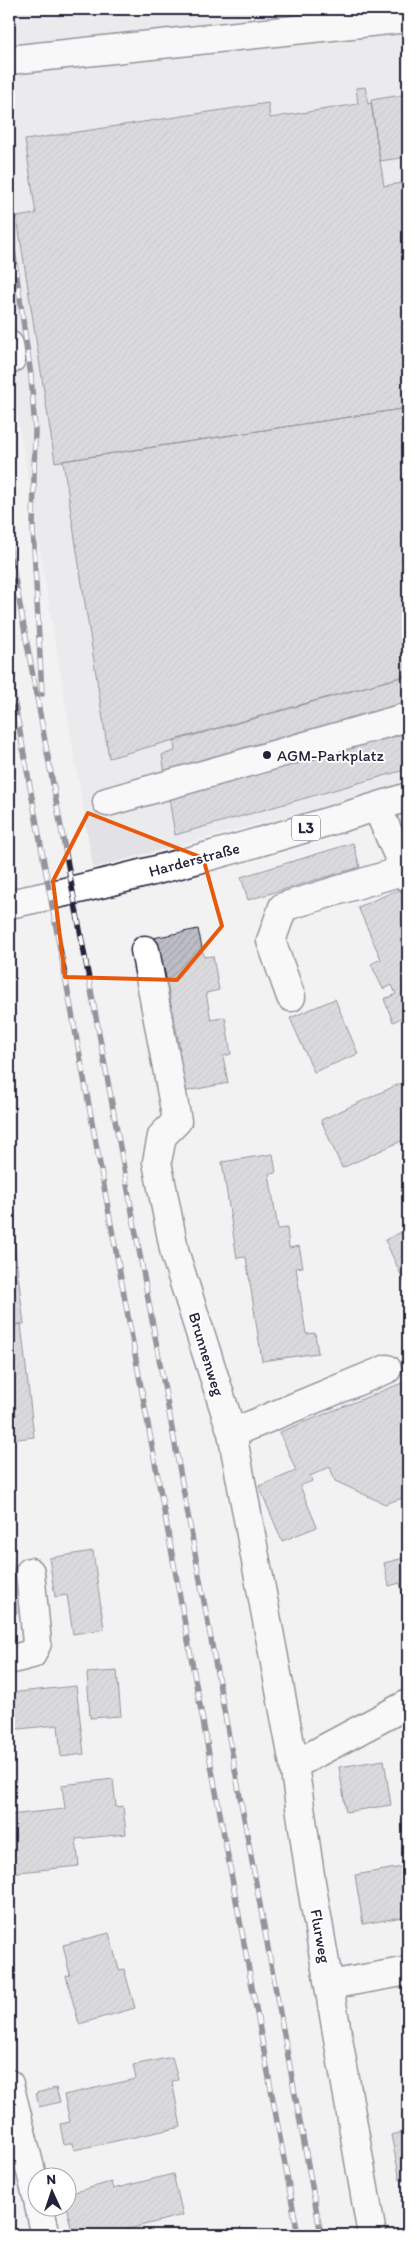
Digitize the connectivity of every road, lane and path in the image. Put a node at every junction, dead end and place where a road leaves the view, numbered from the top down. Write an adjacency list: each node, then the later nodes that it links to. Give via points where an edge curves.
1 (408, 18): 2 (street)
2 (9, 60)
3 (408, 717): 4 (street)
4 (108, 802)
5 (406, 803): 6 (street, Harderstraße / L3)
6 (377, 807): 7 (street); 8 (street, Harderstraße / L3, via 203,857)
7 (406, 874): 10 (street, via 284,908 271,941)
8 (9, 904)
9 (145, 950): 12 (street, Brunnenweg, via 176,1121 162,1136 157,1162 175,1254)
10 (291, 997)
11 (387, 1369): 12 (street)
12 (232, 1434): 16 (street, Brunnenweg)
13 (30, 1572): 14 (street, via 36,1649 32,1654)
14 (9, 1660)
15 (408, 1704): 16 (street)
16 (294, 1765): 18 (street, Flurweg)
17 (408, 1971): 18 (street)
18 (329, 1985): 23 (street, Flurweg)
19 (9, 2084): 20 (street)
20 (30, 2166)
21 (41, 2216): 22 (street)
22 (46, 2235)
23 (372, 2235)

